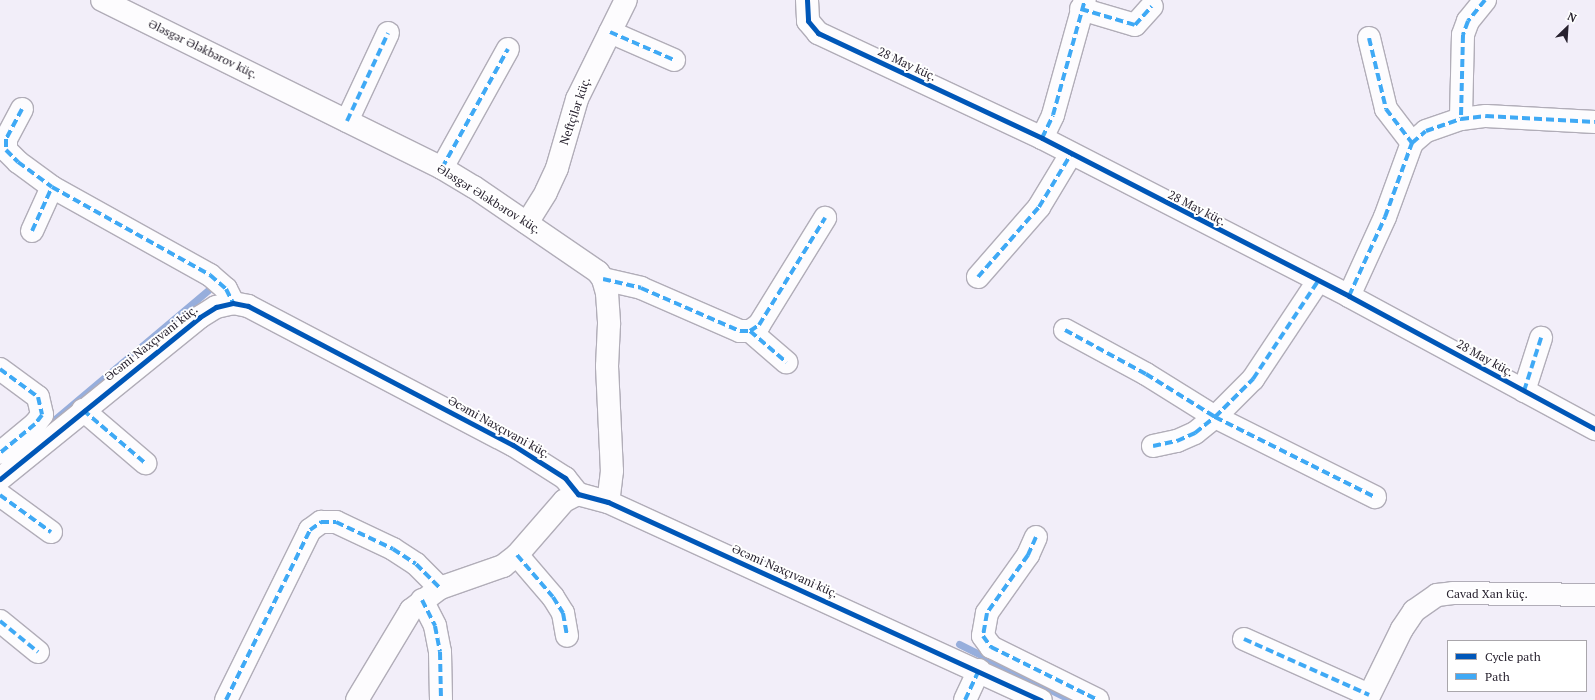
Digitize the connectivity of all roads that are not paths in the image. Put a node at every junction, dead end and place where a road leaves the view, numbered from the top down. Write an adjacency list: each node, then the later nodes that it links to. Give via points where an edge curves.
1 (102, 0): 14 (street, Ələsgər Ələkbərov küç.)
2 (626, 0): 7 (street, Neftçilər küç.)
3 (807, 0): 16 (street, 28 May küç., via 808,21 818,33)
4 (1485, 0): 13 (street, via 1468,21 1463,35)
5 (1083, 5): 6 (street, via 1135,25); 16 (street, via 1053,115)
6 (1152, 6)
7 (610, 32): 11 (street); 22 (street, Neftçilər küç., via 577,100 557,168)
8 (388, 34): 14 (street)
9 (1370, 38): 17 (street, via 1386,109)
10 (508, 49): 19 (street)
11 (674, 60)
12 (22, 109): 20 (street, via 6,139 6,150)
13 (1461, 119): 15 (street, via 1486,116); 17 (street, via 1426,132)
14 (347, 121): 19 (street, Ələsgər Ələkbərov küç.)
15 (1595, 122)
16 (1042, 138): 18 (street, 28 May küç.)
17 (1412, 143): 27 (street, via 1385,217)
18 (1070, 154): 24 (street, via 1039,207); 26 (street, 28 May küç.)
19 (442, 168): 22 (street, Ələsgər Ələkbərov küç.)
20 (52, 187): 23 (street); 28 (street, via 210,275 226,289)
21 (825, 218): 30 (street, via 759,326)
22 (527, 223): 25 (street, Ələsgər Ələkbərov küç., via 586,262)
23 (32, 231)
24 (978, 277)
25 (603, 279): 30 (street, via 641,288 740,331); 45 (street, via 607,293 609,324 607,366 612,471)
26 (1318, 281): 27 (street, 28 May küç.); 36 (street, via 1253,379)
27 (1349, 296): 34 (street, 28 May küç.)
28 (233, 303): 35 (street, Əcəmi Naxçıvani küç., via 216,307 200,317); 42 (street, Əcəmi Naxçıvani küç., via 266,314 513,445 565,478)
29 (1065, 330): 36 (street, via 1146,374)
30 (750, 331): 32 (street)
31 (1541, 338): 34 (street)
32 (786, 362)
33 (0, 368): 39 (street, via 38,397 42,415)
34 (1524, 391): 37 (street, 28 May küç.)
35 (83, 410): 40 (street); 41 (street, Əcəmi Naxçıvani küç.)
36 (1215, 417): 38 (street, via 1195,433 1177,441); 44 (street)
37 (1595, 429)
38 (1154, 446)
39 (0, 453)
40 (145, 463)
41 (0, 479)
42 (578, 494): 45 (street, Əcəmi Naxçıvani küç.); 48 (street, via 564,501 552,512)
43 (0, 495): 46 (street)
44 (1375, 496)
45 (608, 502): 56 (street, Əcəmi Naxçıvani küç.)
46 (51, 532)
47 (1036, 537): 63 (street, via 1028,555 987,614 983,636 991,646)
48 (517, 555): 49 (street, via 503,566); 53 (street, via 553,597 563,613)
49 (440, 588): 51 (street); 58 (street, via 416,564 393,549 336,522 321,522 310,530)
50 (1595, 595): 57 (street, Cavad Xan küç., via 1437,595 1414,611 1402,629)
51 (422, 600): 59 (street, via 404,620); 60 (street, via 435,626 439,646)
52 (0, 621): 55 (street)
53 (567, 636)
54 (1244, 639): 57 (street)
55 (38, 652)
56 (979, 670): 61 (street); 62 (street, Əcəmi Naxçıvani küç.)
57 (1368, 698)
58 (226, 700)
59 (358, 700)
60 (441, 700)
61 (965, 700)
62 (1041, 700)
63 (1098, 700)

